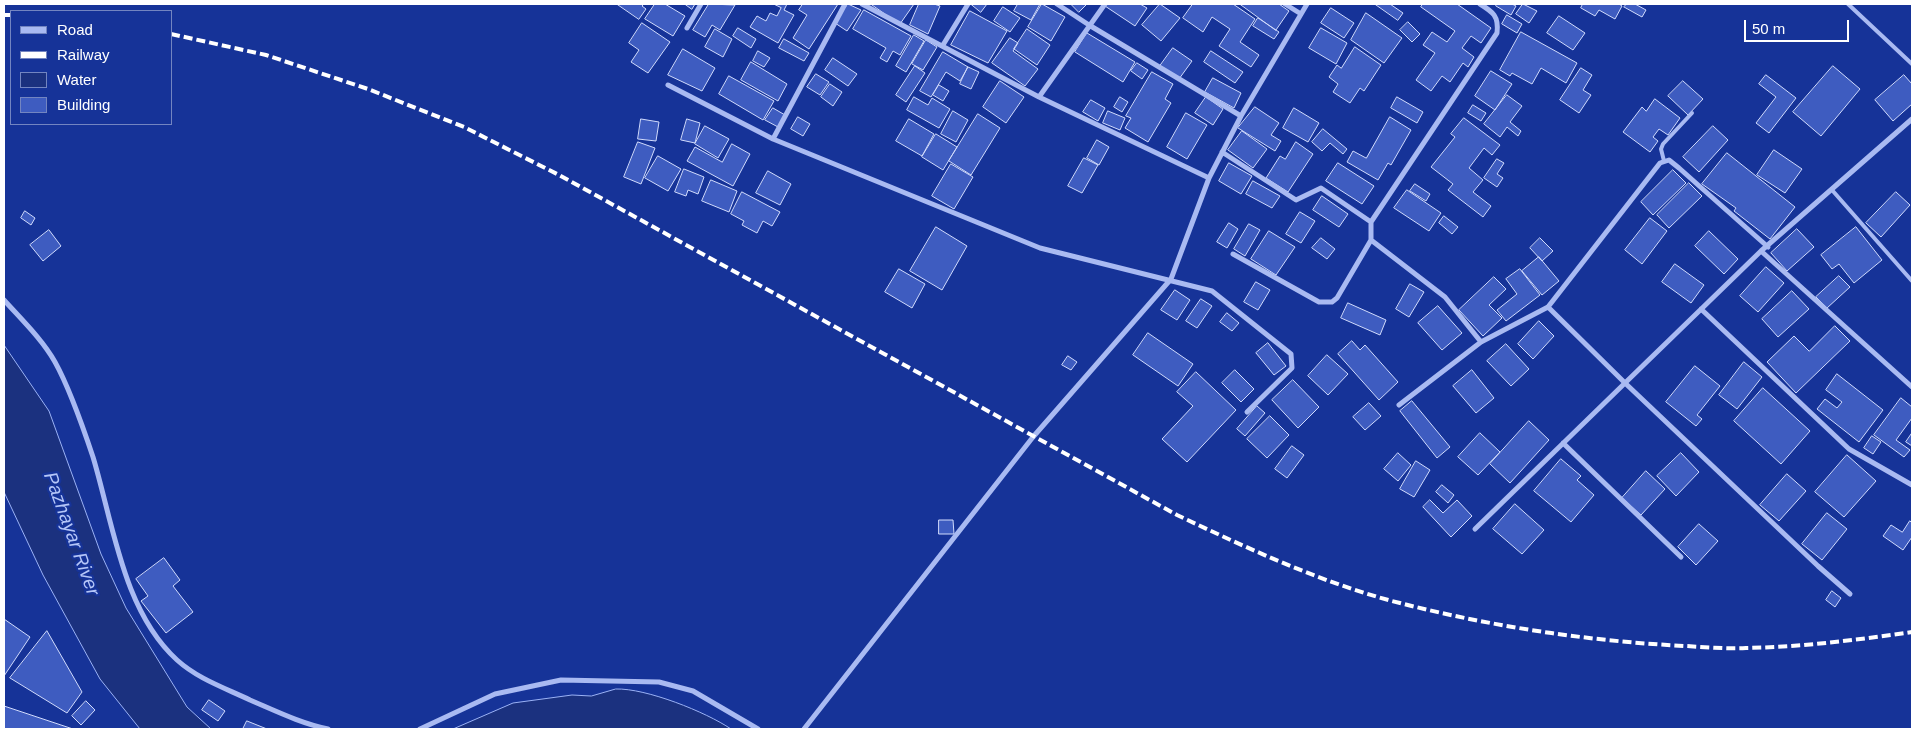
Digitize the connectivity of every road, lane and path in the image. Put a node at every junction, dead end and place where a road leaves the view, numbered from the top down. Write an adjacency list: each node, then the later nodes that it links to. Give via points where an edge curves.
1 (702, 4): 13 (street)
2 (845, 4): 21 (street)
3 (862, 4): 14 (street)
4 (968, 4): 14 (street)
5 (1057, 4): 12 (street)
6 (1105, 4): 12 (street)
7 (1285, 4): 11 (street)
8 (1307, 4): 11 (street)
9 (1480, 4): 26 (street, via 1495,14 1499,22 1497,33)
10 (1848, 4): 15 (lane)
11 (1301, 14): 19 (street)
12 (1089, 25): 17 (street); 19 (street)
13 (688, 28)
14 (943, 45): 17 (street)
15 (1912, 64)
16 (668, 85): 21 (street)
17 (1039, 97): 24 (street)
18 (1692, 113): 23 (lane, via 1663,144)
19 (1241, 116): 22 (street)
20 (1912, 118): 25 (street)
21 (773, 139): 31 (street, via 1040,248)
22 (1222, 152): 24 (street); 26 (street, via 1296,200 1321,188)
23 (1664, 161): 28 (street, via 1669,160 1679,168); 34 (street)
24 (1209, 178): 31 (street)
25 (1832, 190): 28 (street); 32 (lane)
26 (1371, 222): 27 (street)
27 (1371, 240): 30 (street, via 1337,298 1329,303 1319,302); 36 (street, via 1446,296)
28 (1768, 247): 29 (street)
29 (1762, 251): 35 (street); 38 (street)
30 (1233, 254)
31 (1171, 279): 40 (street, via 1212,291 1290,354 1292,368); 49 (street, via 1033,437)
32 (1912, 281)
33 (4, 300): 46 (street, via 54,361 92,456 121,564 138,605 160,640 197,676 305,724)
34 (1548, 307): 36 (street); 37 (street)
35 (1701, 309): 37 (street); 42 (street, via 1849,449)
36 (1481, 342): 39 (street)
37 (1625, 383): 41 (street); 45 (street)
38 (1912, 387)
39 (1399, 405)
40 (1247, 412)
41 (1562, 442): 43 (street); 44 (street)
42 (1912, 485)
43 (1475, 529)
44 (1681, 557)
45 (1850, 594)
46 (328, 729)
47 (420, 729): 48 (street, via 495,694 561,680 659,682 693,691)
48 (758, 729)
49 (804, 729)

